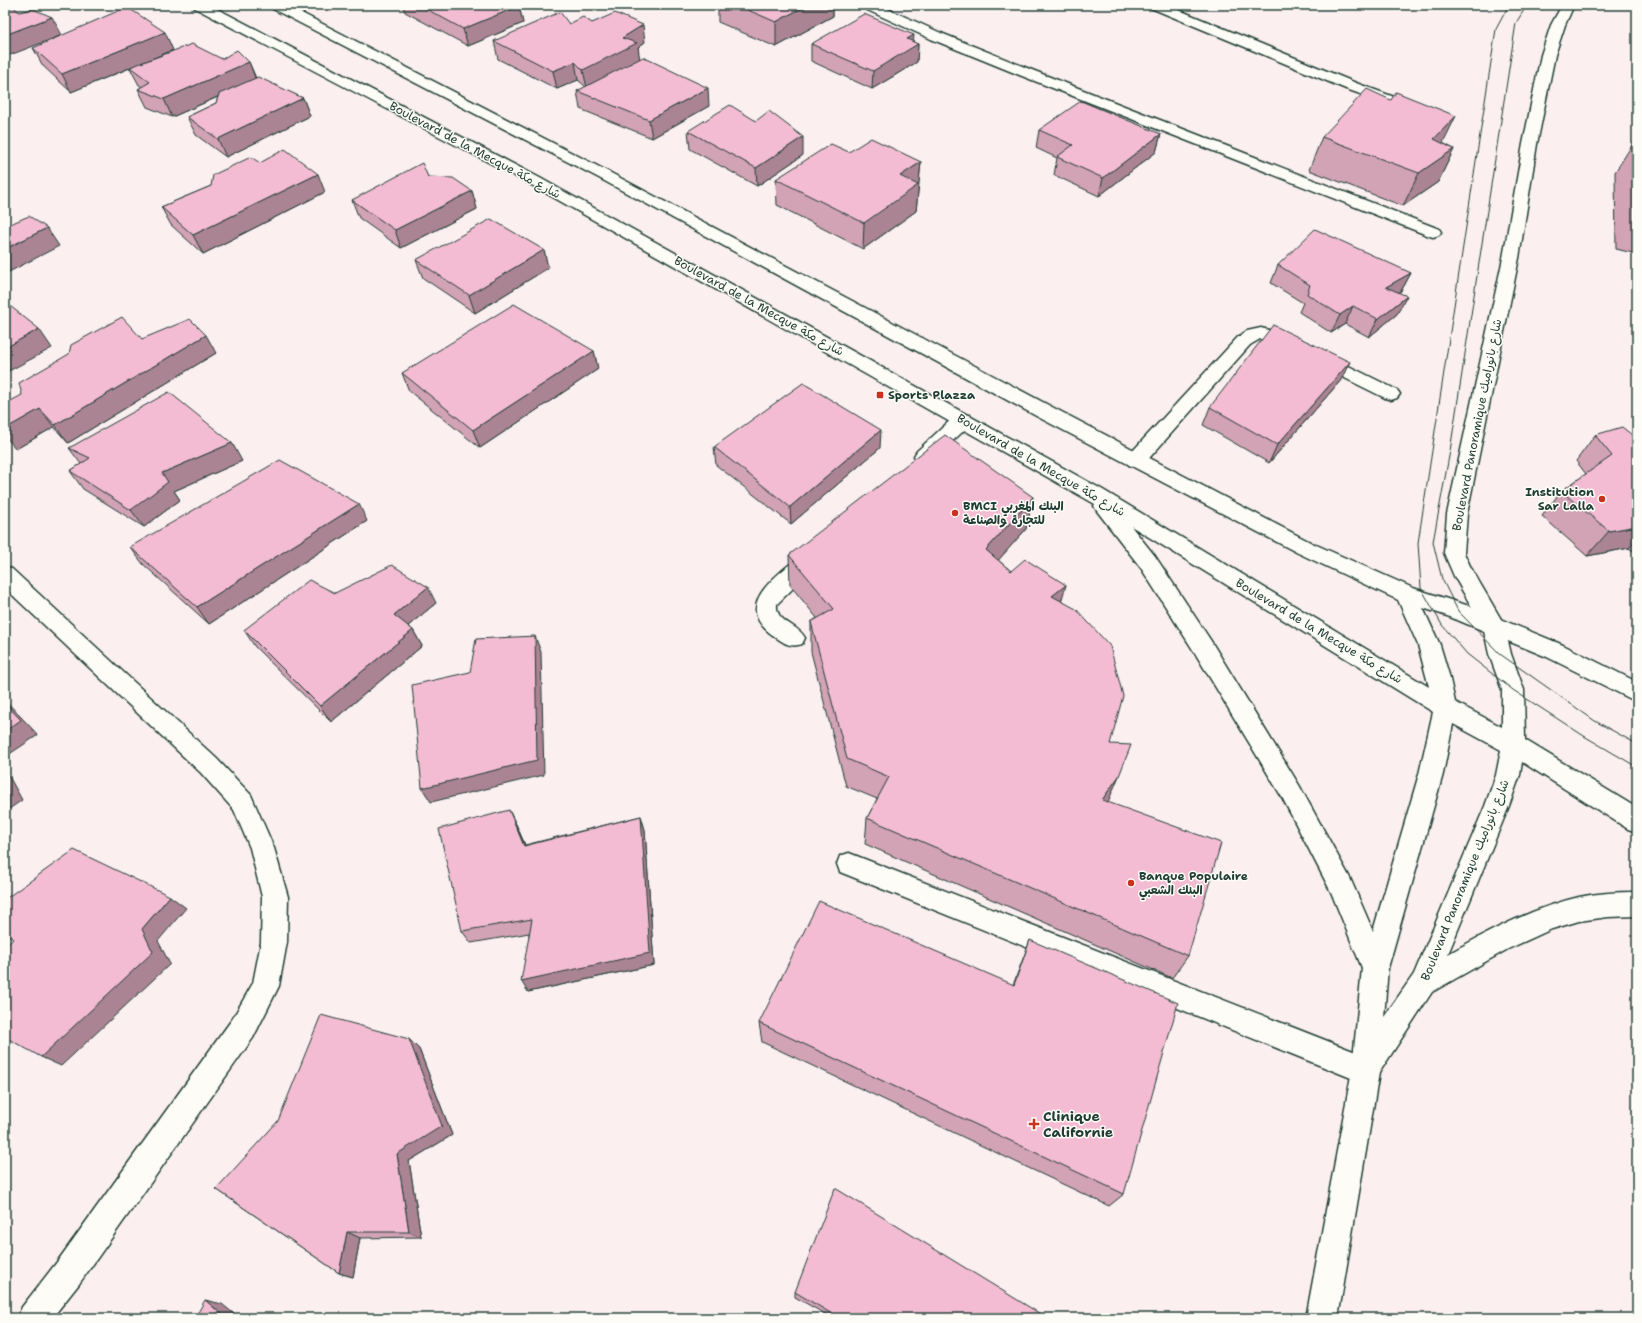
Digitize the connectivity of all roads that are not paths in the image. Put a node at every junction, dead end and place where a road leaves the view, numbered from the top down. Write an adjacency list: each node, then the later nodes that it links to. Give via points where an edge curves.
1 (200, 5): 9 (main road, Boulevard de la Mecque شارع مكة, via 533,180)
2 (276, 5): 10 (main road, via 611,179)
3 (868, 5): 7 (main road, via 1027,73)
4 (1156, 5): 6 (main road, via 1351,86)
5 (1568, 5): 16 (main road, Boulevard Panoramique شارع بانوراميك, via 1548,55 1511,258 1457,514 1454,553 1461,570)
6 (1404, 105)
7 (1433, 232)
8 (1391, 394): 10 (main road, via 1278,338 1264,332 1253,334)
9 (963, 420): 11 (main road); 12 (main road, Boulevard de la Mecque شارع مكة)
10 (1136, 460): 15 (main road, via 1305,548)
11 (910, 468)
12 (1096, 495): 19 (main road, Boulevard de la Mecque شارع مكة); 24 (main road, via 1148,562 1291,792 1341,886)
13 (823, 548): 17 (main road, via 770,596 766,603 767,617)
14 (5, 575): 27 (main road, via 209,766 243,803 262,848 275,897 274,942 266,986 243,1028)
15 (1406, 594): 16 (main road); 19 (main road, Boulevard Panoramique شارع بانوراميك, via 1429,644)
16 (1494, 626): 18 (main road, via 1555,651); 20 (main road, Boulevard Panoramique شارع بانوراميك, via 1500,654 1513,690)
17 (794, 638)
18 (1637, 693)
19 (1445, 708): 20 (main road, Boulevard de la Mecque شارع مكة); 24 (main road, Boulevard Panoramique شارع بانوراميك, via 1431,774)
20 (1513, 745): 21 (main road, Boulevard de la Mecque شارع مكة); 25 (main road, Boulevard Panoramique شارع بانوراميك, via 1508,775 1497,806)
21 (1637, 821)
22 (849, 864): 26 (main road)
23 (1637, 904): 25 (main road, via 1621,903 1579,909 1533,923)
24 (1375, 968): 26 (main road, Boulevard Panoramique شارع بانوراميك)
25 (1423, 983): 26 (main road, Boulevard Panoramique شارع بانوراميك)
26 (1366, 1070): 28 (main road, Boulevard Panoramique شارع بانوراميك)
27 (33, 1318)
28 (1322, 1318)

